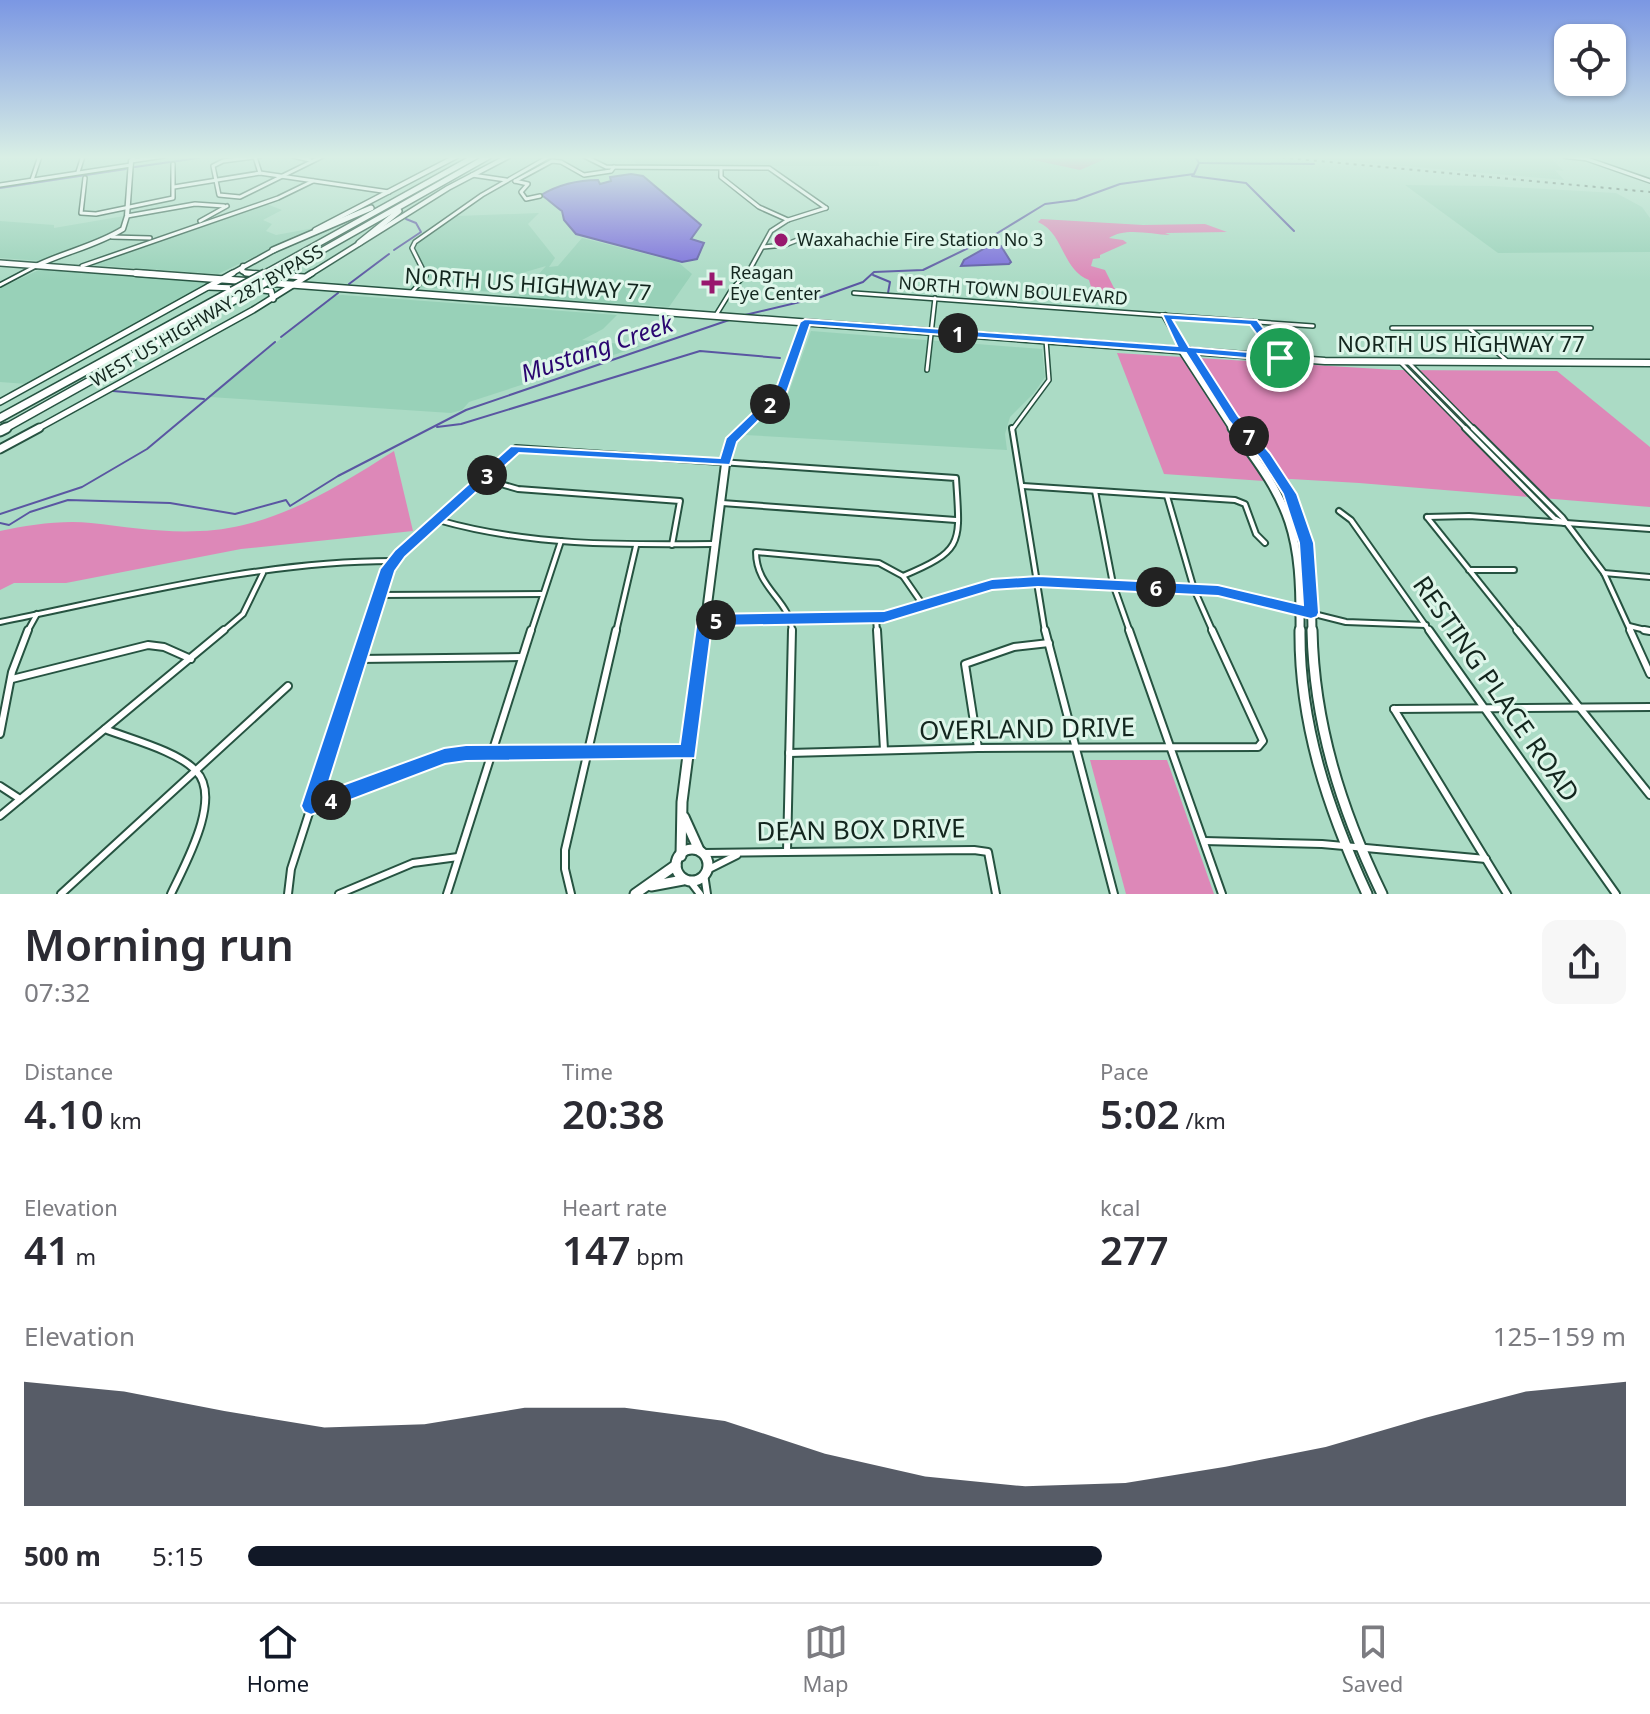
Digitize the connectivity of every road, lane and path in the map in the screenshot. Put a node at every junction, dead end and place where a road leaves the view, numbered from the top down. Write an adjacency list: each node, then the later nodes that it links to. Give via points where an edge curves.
1 (83, 198): 14 (street, via 82,214)
2 (128, 198): 14 (main road)
3 (173, 198): 14 (street)
4 (279, 198): 24 (street)
5 (378, 198): 21 (main road, WEST US HIGHWAY 287 BYPASS)
6 (396, 198): 21 (highway)
7 (405, 198): 54 (highway, bridge)
8 (408, 198): 55 (highway, bridge)
9 (416, 198): 19 (highway)
10 (434, 198): 19 (main road, WEST US HIGHWAY 287 BYPASS)
11 (481, 198): 34 (street, via 415,242 412,248 426,276)
12 (746, 198): 16 (street)
13 (811, 198): 16 (street, via 826,208)
14 (127, 209): 15 (main road)
15 (127, 216): 18 (main road, via 123,229); 18 (street, via 195,204 227,206 197,223 150,238)
16 (788, 220): 20 (street, via 771,231)
17 (810, 235): 20 (street)
18 (112, 237): 23 (main road)
19 (359, 243): 28 (main road, WEST US HIGHWAY 287 BYPASS)
20 (763, 247): 37 (street)
21 (273, 250): 25 (main road, WEST US HIGHWAY 287 BYPASS)
22 (0, 262): 23 (main road, NORTH US HIGHWAY 77)
23 (39, 265): 24 (main road, NORTH US HIGHWAY 77); 27 (main road, NORTH US HIGHWAY 77); 30 (street)
24 (82, 266): 26 (main road, NORTH US HIGHWAY 77)
25 (243, 266): 28 (main road, via 246,273); 29 (main road, WEST US HIGHWAY 287 BYPASS)
26 (109, 268): 27 (main road); 29 (main road, NORTH US HIGHWAY 77)
27 (102, 272): 29 (main road, NORTH US HIGHWAY 77)
28 (309, 276): 31 (main road, WEST US HIGHWAY 287 BYPASS)
29 (218, 279): 31 (main road, NORTH US HIGHWAY 77); 32 (main road, WEST US HIGHWAY 287 BYPASS)
30 (0, 285)
31 (295, 285): 34 (main road, NORTH US HIGHWAY 77); 35 (main road, WEST US HIGHWAY 287 BYPASS)
32 (199, 290): 35 (main road, via 269,290); 53 (main road, WEST US HIGHWAY 287 BYPASS)
33 (854, 293): 36 (street, NORTH TOWN BOULEVARD)
34 (410, 294): 37 (main road, NORTH US HIGHWAY 77)
35 (273, 299): 56 (main road, WEST US HIGHWAY 287 BYPASS)
36 (935, 299): 38 (street, NORTH TOWN BOULEVARD); 45 (street)
37 (719, 315): 39 (main road, NORTH US HIGHWAY 77)
38 (1165, 316): 40 (street, NORTH TOWN BOULEVARD); 47 (main road)
39 (805, 322): 45 (main road, NORTH US HIGHWAY 77); 57 (main road, via 781,392 730,441)
40 (1253, 322): 41 (street, NORTH TOWN BOULEVARD); 48 (street)
41 (1313, 326)
42 (1392, 328): 43 (street)
43 (1469, 328): 44 (street); 50 (street)
44 (1591, 328)
45 (931, 331): 46 (main road, NORTH US HIGHWAY 77); 52 (street)
46 (1046, 340): 47 (main road, NORTH US HIGHWAY 77); 59 (street, via 1049,380 1012,426)
47 (1185, 350): 48 (main road, NORTH US HIGHWAY 77); 86 (main road, via 1224,418 1281,494 1296,544); 87 (main road, via 1290,494 1307,543)
48 (1280, 358): 49 (main road, NORTH US HIGHWAY 77)
49 (1404, 362): 50 (main road, NORTH US HIGHWAY 77); 66 (street)
50 (1508, 362): 51 (main road, NORTH US HIGHWAY 77)
51 (1650, 363)
52 (927, 370)
53 (0, 402)
54 (0, 416)
55 (0, 431)
56 (0, 449)
57 (725, 462): 58 (street, via 516,448); 62 (main road); 65 (street, via 956,478)
58 (483, 479): 64 (street); 71 (street, via 518,489 680,501)
59 (1023, 486): 60 (street); 80 (street)
60 (1095, 491): 61 (street); 81 (street)
61 (1167, 496): 69 (street, via 1245,504); 82 (street)
62 (719, 503): 65 (street); 70 (main road)
63 (1339, 511): 93 (street, RESTING PLACE ROAD, via 1351,520)
64 (438, 520): 68 (street, via 491,535); 73 (street)
65 (957, 520): 78 (street, via 957,540 943,558)
66 (1564, 523): 67 (street); 74 (street, via 1427,517); 77 (street)
67 (1650, 529)
68 (561, 541): 72 (street); 83 (street)
69 (1265, 543)
70 (714, 544): 71 (street); 91 (main road)
71 (672, 545): 72 (street)
72 (636, 546): 114 (street)
73 (393, 561): 76 (street); 84 (street)
74 (1469, 570): 75 (street); 103 (street)
75 (1514, 570)
76 (263, 573): 88 (street); 98 (street, via 243,614)
77 (1604, 573): 79 (street); 94 (street)
78 (903, 576): 85 (street); 90 (street, via 879,563 756,552 762,584)
79 (1650, 577)
80 (1038, 582): 81 (street); 85 (street, via 992,584); 96 (street)
81 (1113, 584): 82 (street); 108 (street)
82 (1194, 589): 86 (street); 108 (street, OVERLAND DRIVE, via 1263,741 1258,747)
83 (543, 594): 84 (street); 97 (street)
84 (378, 595): 99 (street)
85 (923, 605): 89 (street)
86 (1300, 609): 87 (street); 124 (main road, via 1301,675 1310,730)
87 (1311, 613): 93 (street, via 1367,625); 125 (main road, via 1322,731)
88 (37, 614): 92 (street); 101 (street, via 23,634)
89 (876, 618): 90 (street); 111 (street)
90 (790, 619): 91 (street); 115 (street)
91 (705, 620): 113 (main road)
92 (0, 622)
93 (1426, 625): 105 (street, RESTING PLACE ROAD)
94 (1629, 626): 95 (street); 100 (street)
95 (1650, 631)
96 (1049, 643): 109 (street, via 1014,647 965,664); 110 (street)
97 (522, 657): 99 (street); 112 (street)
98 (191, 659): 101 (street, via 148,645); 106 (street)
99 (358, 659): 120 (street)
100 (1650, 674)
101 (12, 679): 107 (street)
102 (288, 686): 116 (street)
103 (1578, 706): 104 (street); 105 (street); 118 (street)
104 (1650, 707)
105 (1485, 708): 130 (street, via 1394,709); 150 (street, RESTING PLACE ROAD)
106 (105, 729): 116 (street); 119 (street)
107 (0, 734)
108 (1170, 747): 110 (street, OVERLAND DRIVE); 123 (street)
109 (978, 748): 110 (street, OVERLAND DRIVE); 111 (street, OVERLAND DRIVE)
110 (1075, 748): 145 (street)
111 (884, 750): 115 (street, OVERLAND DRIVE)
112 (491, 752): 114 (street); 120 (street, via 444,756); 129 (street)
113 (688, 752): 114 (street); 121 (main road)
114 (588, 753): 140 (street, via 565,850)
115 (789, 753): 126 (street)
116 (195, 769): 135 (street); 136 (street, via 207,789 207,801)
117 (0, 786): 119 (street)
118 (1650, 795)
119 (20, 799): 122 (street)
120 (311, 806): 137 (street)
121 (683, 813): 127 (main road); 131 (main road)
122 (0, 816)
123 (1204, 841): 124 (street); 146 (street)
124 (1346, 846): 125 (street); 147 (main road)
125 (1360, 847): 130 (street); 148 (main road)
126 (787, 851): 128 (street, DEAN BOX DRIVE); 144 (street, DEAN BOX DRIVE, via 988,852)
127 (702, 852): 128 (street, DEAN BOX DRIVE); 131 (main road, via 690,850); 132 (main road, via 708,861)
128 (739, 854): 132 (street, DEAN BOX DRIVE)
129 (458, 857): 138 (street, via 413,863); 139 (street)
130 (1486, 859): 149 (street)
131 (678, 860): 133 (main road, via 678,874); 134 (main road)
132 (705, 872): 133 (main road); 143 (street)
133 (688, 880): 134 (main road); 142 (street)
134 (647, 887): 141 (main road)
135 (61, 894)
136 (171, 894)
137 (288, 894)
138 (339, 894)
139 (447, 894)
140 (571, 894)
141 (635, 894)
142 (700, 894)
143 (707, 894)
144 (996, 894)
145 (1114, 894)
146 (1222, 894)
147 (1367, 894)
148 (1382, 894)
149 (1507, 894)
150 (1616, 894)

